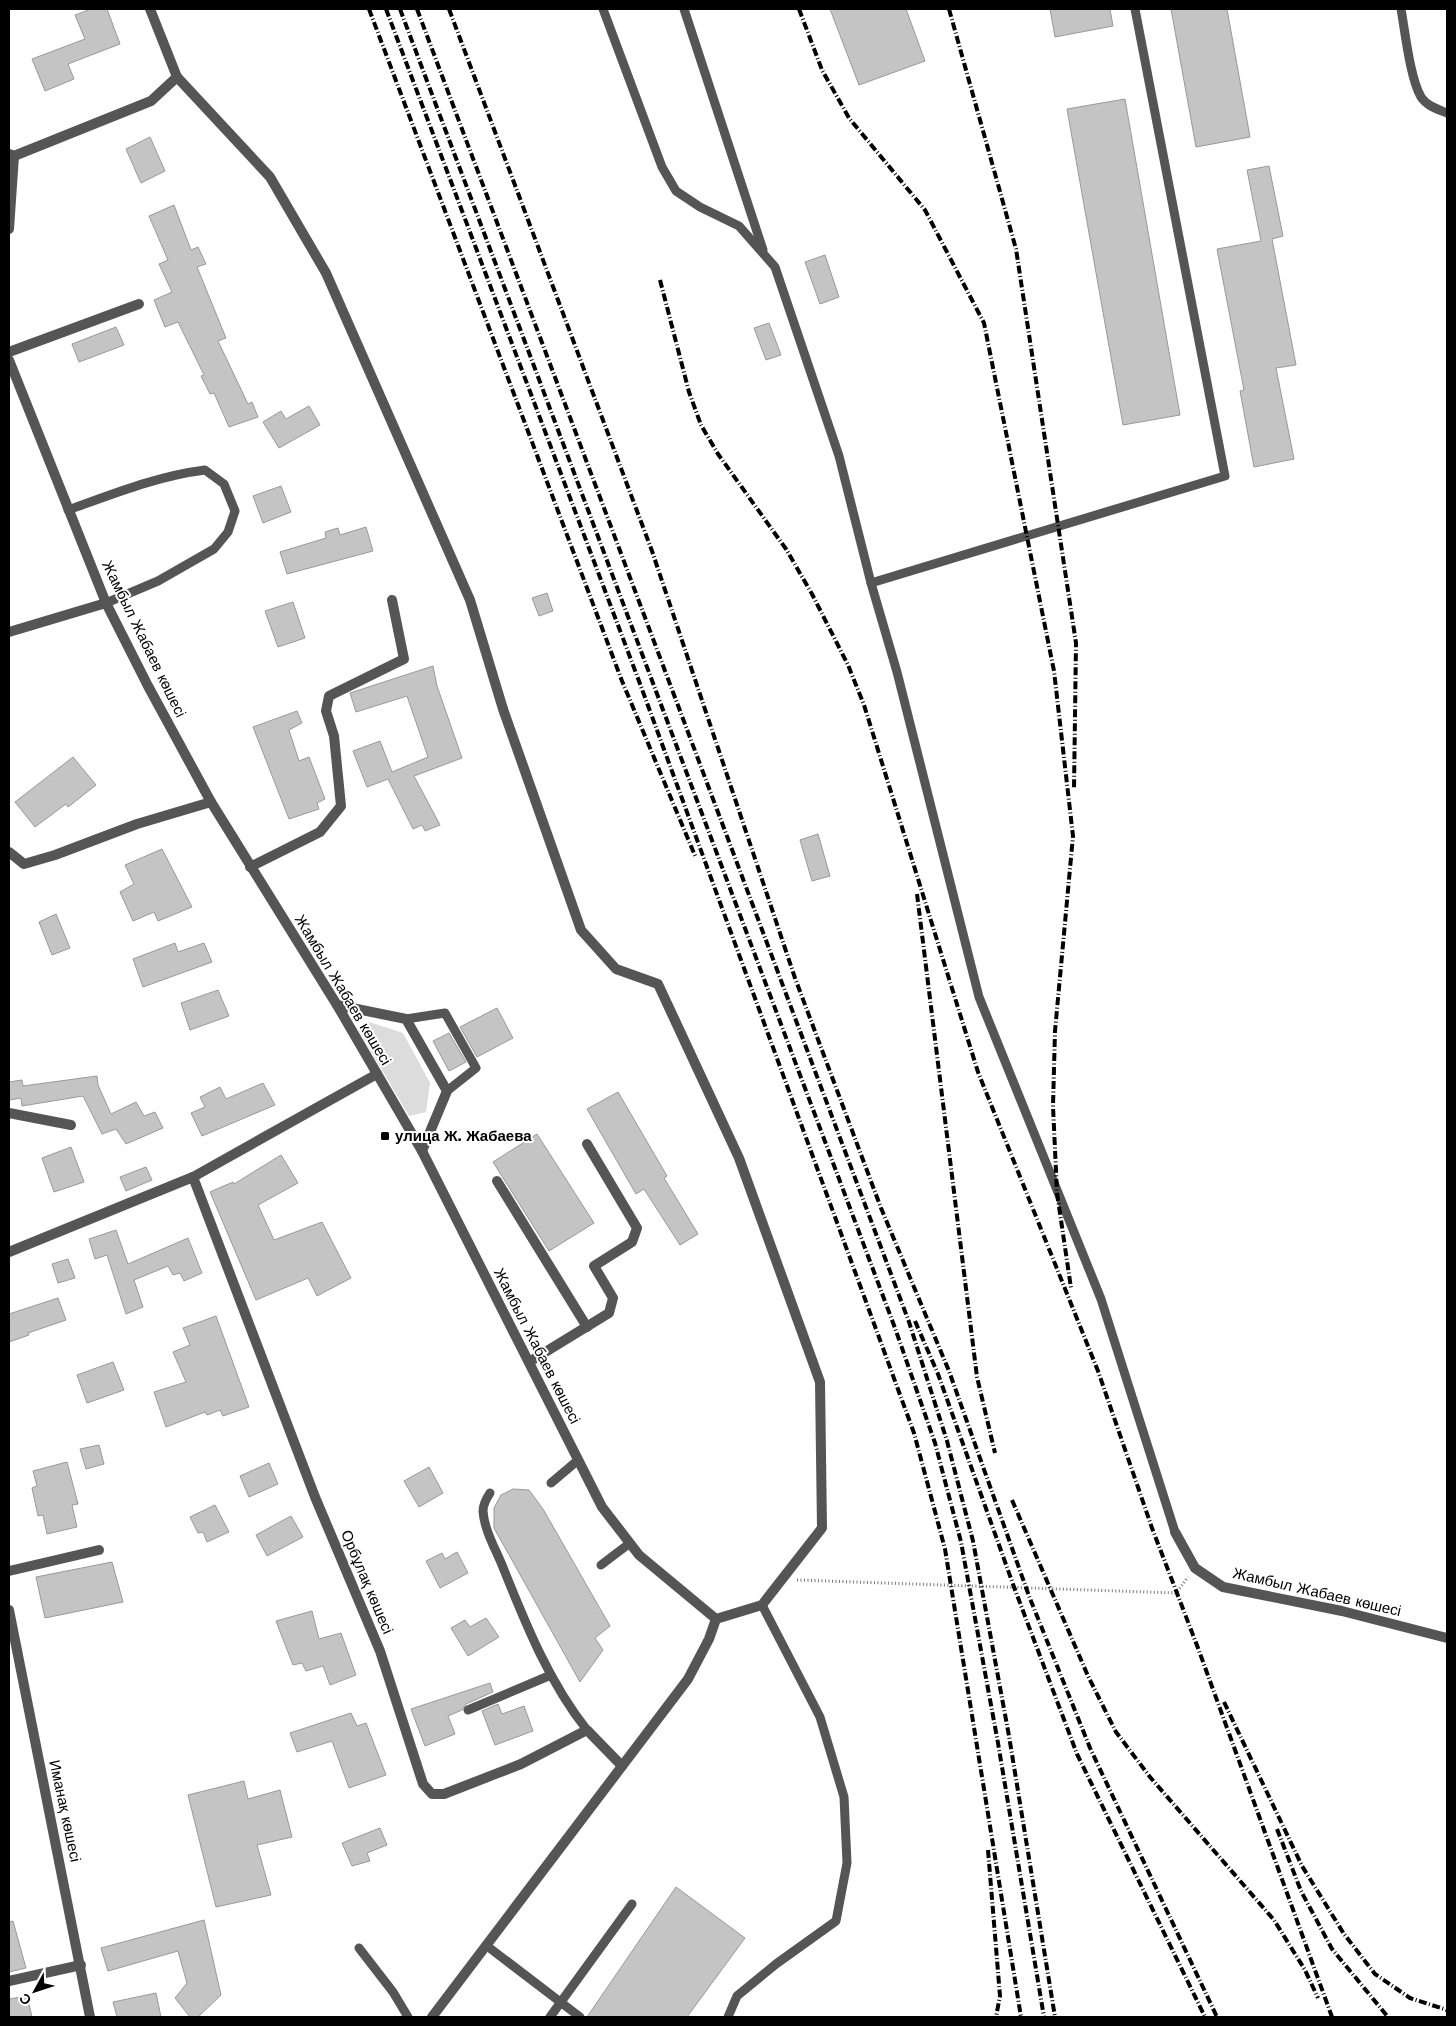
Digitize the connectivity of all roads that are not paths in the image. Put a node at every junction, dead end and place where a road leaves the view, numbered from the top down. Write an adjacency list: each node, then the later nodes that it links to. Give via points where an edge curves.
1 (150, 9): 6 (street)
2 (603, 9): 10 (lane, via 662,167 676,191 739,226)
3 (684, 9): 10 (lane)
4 (1135, 9): 15 (lane, via 1225,476)
5 (1400, 9): 7 (lane, via 1421,97 1433,108)
6 (177, 77): 8 (street, via 151,101); 43 (street, via 270,177 326,273 470,600 503,709 581,930 616,969 658,984 739,1158 820,1382 822,1528)
7 (1447, 113)
8 (11, 155): 9 (street)
9 (9, 229)
10 (764, 255): 15 (lane, via 775,267 839,456)
11 (139, 304): 12 (street)
12 (9, 352)
13 (9, 360): 14 (street, Жамбыл Жабаев көшесі)
14 (68, 510): 17 (street, Жамбыл Жабаев көшесі); 17 (lane, via 178,473 205,470 224,484 235,511 228,532 214,549 158,581)
15 (871, 583): 38 (lane, via 897,672 979,996 1101,1299)
16 (392, 600): 21 (street, via 404,659 329,696 326,711 334,736 341,806 320,832)
17 (106, 603): 18 (street); 19 (street, Жамбыл Жабаев көшесі)
18 (9, 632)
19 (211, 802): 20 (street, via 24,864); 21 (street, Жамбыл Жабаев көшесі)
20 (9, 852)
21 (250, 867): 22 (street, Жамбыл Жабаев көшесі)
22 (337, 1005): 23 (street); 24 (street, Жамбыл Жабаев көшесі)
23 (406, 1019): 25 (street); 25 (lane, via 445,1013 476,1068)
24 (377, 1074): 29 (street, Жамбыл Жабаев көшесі); 30 (street)
25 (447, 1091): 29 (street)
26 (9, 1113): 27 (street)
27 (71, 1125)
28 (587, 1144): 33 (street, via 637,1228 632,1242 594,1266 612,1298 609,1313)
29 (422, 1151): 34 (street, Жамбыл Жабаев көшесі)
30 (193, 1177): 32 (street); 49 (street, Орбұлақ көшесі, via 315,1497 380,1650 423,1784 432,1794 444,1794 521,1764)
31 (497, 1180): 33 (street)
32 (9, 1252)
33 (587, 1327): 34 (street)
34 (529, 1362): 35 (street, Жамбыл Жабаев көшесі)
35 (577, 1460): 36 (lane); 39 (street, Жамбыл Жабаев көшесі, via 602,1507)
36 (551, 1483)
37 (490, 1493): 47 (lane, via 483,1510 487,1529 522,1616)
38 (1175, 1532): 46 (street, Жамбыл Жабаев көшесі, via 1195,1568 1223,1587 1342,1611)
39 (630, 1543): 41 (lane); 45 (street, Жамбыл Жабаев көшесі)
40 (99, 1550): 42 (street)
41 (601, 1565)
42 (9, 1571)
43 (762, 1605): 45 (street); 62 (lane, via 820,1717 844,1797 847,1863 836,1921 737,1996)
44 (9, 1610): 54 (street, Иманақ көшесі)
45 (716, 1618): 50 (street, via 709,1640 688,1679)
46 (1447, 1638)
47 (551, 1675): 48 (lane); 49 (lane)
48 (468, 1710)
49 (588, 1730): 50 (street)
50 (622, 1766): 52 (street)
51 (632, 1904): 56 (lane)
52 (487, 1946): 56 (lane); 59 (street)
53 (359, 1948): 58 (lane)
54 (81, 1965): 55 (street); 57 (street, Иманақ көшесі)
55 (9, 1981)
56 (560, 2004): 60 (lane); 61 (lane)
57 (90, 2017)
58 (408, 2017)
59 (432, 2017)
60 (550, 2017)
61 (580, 2017)
62 (728, 2017)

